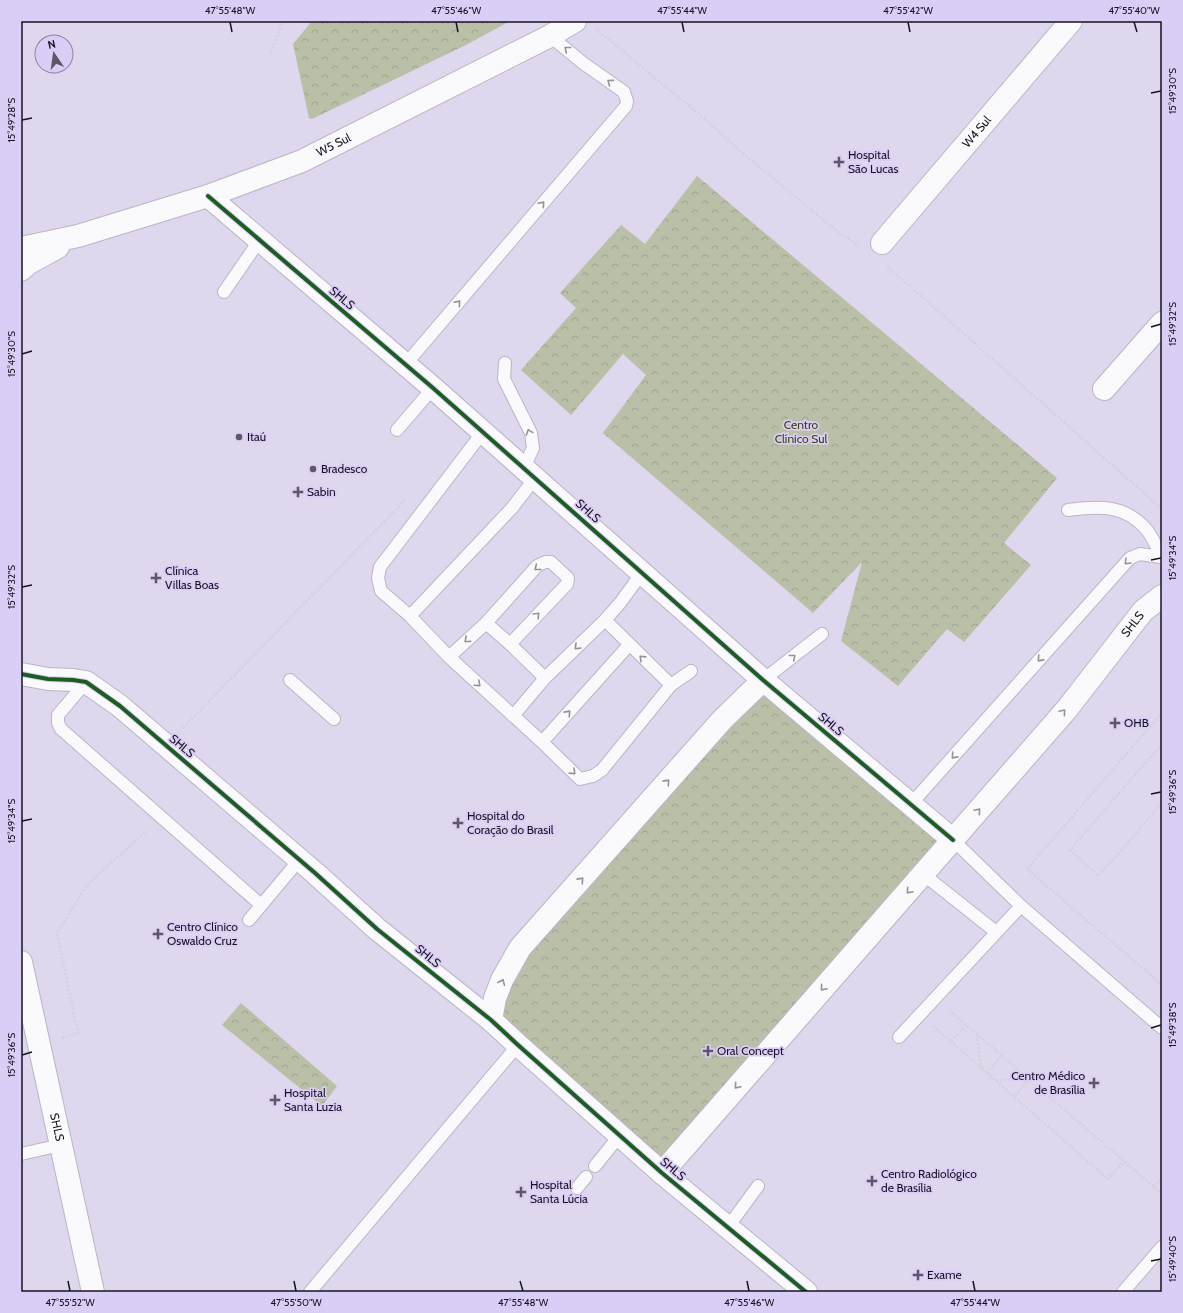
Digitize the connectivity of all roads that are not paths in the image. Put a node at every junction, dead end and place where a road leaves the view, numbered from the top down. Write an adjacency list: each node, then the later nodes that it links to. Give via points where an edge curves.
1 (1071, 21): 7 (street, W4 Sul)
2 (584, 23): 3 (street, W5 Sul)
3 (550, 36): 4 (street, W5 Sul, via 302,161); 13 (lane, one-way to 3, via 626,106 624,92)
4 (208, 196): 5 (street, W5 Sul); 6 (street, SHLS)
5 (78, 236): 8 (street, W5 Sul); 9 (street, W5 Sul)
6 (259, 240): 10 (lane); 13 (street, SHLS)
7 (876, 247)
8 (21, 248)
9 (21, 270)
10 (224, 292)
11 (1162, 323): 15 (street)
12 (505, 363): 18 (lane, one-way to 12, via 533,448 531,433 504,379)
13 (405, 365): 14 (street, SHLS)
14 (433, 388): 16 (lane); 17 (street, SHLS)
15 (1104, 389)
16 (397, 430)
17 (483, 432): 18 (street, SHLS); 23 (lane, via 380,567 378,578 381,591)
18 (530, 473): 21 (street, SHLS); 23 (lane, via 512,508)
19 (1068, 510): 20 (lane, via 1102,506 1130,516 1153,538)
20 (1161, 558): 42 (lane, one-way to 42, via 1140,554 1130,558)
21 (642, 573): 24 (lane); 35 (street, SHLS)
22 (1162, 596): 43 (street, SHLS, one-way to 22, via 1066,709 1143,611)
23 (410, 616): 29 (lane)
24 (605, 620): 28 (lane); 32 (lane, one-way to 32)
25 (486, 622): 27 (lane); 27 (lane, one-way to 25, via 567,584 568,578 552,562 537,566); 29 (lane, one-way to 29)
26 (822, 634): 35 (lane, one-way to 26)
27 (510, 644): 32 (lane)
28 (629, 645): 37 (lane, one-way to 28); 41 (lane, one-way to 28)
29 (449, 657): 39 (lane, one-way to 39)
30 (691, 671): 37 (lane)
31 (21, 674): 33 (street, SHLS)
32 (545, 678): 39 (lane)
33 (48, 679): 36 (street, SHLS); 38 (street, SHLS)
34 (290, 680): 40 (lane)
35 (764, 680): 42 (street, SHLS); 51 (street, one-way to 35, via 502,980 520,948 722,720)
36 (86, 682): 44 (street, SHLS, via 120,706); 46 (lane, via 58,715 61,729)
37 (671, 685): 41 (lane, one-way to 37, via 580,779 593,776 602,770)
38 (21, 687)
39 (513, 716): 41 (lane)
40 (334, 719)
41 (542, 742)
42 (911, 804): 43 (street, SHLS)
43 (953, 840): 45 (street, SHLS); 47 (lane)
44 (300, 859): 46 (lane); 51 (street, SHLS, via 378,928)
45 (923, 874): 49 (lane); 59 (street, SHLS, one-way to 59)
46 (261, 906): 48 (lane)
47 (1021, 906): 49 (lane); 52 (lane)
48 (249, 920)
49 (996, 932): 53 (lane)
50 (21, 962): 56 (street, SHLS)
51 (491, 1020): 54 (street, SHLS)
52 (1162, 1028)
53 (898, 1037)
54 (518, 1045): 55 (street, SHLS); 66 (lane)
55 (620, 1135): 58 (lane); 59 (street, SHLS)
56 (61, 1145): 57 (lane); 65 (street, SHLS)
57 (21, 1154)
58 (595, 1166)
59 (662, 1173): 63 (street, SHLS)
60 (586, 1176): 62 (lane)
61 (758, 1186): 63 (lane)
62 (577, 1188)
63 (728, 1227): 67 (street, SHLS)
64 (1162, 1247): 68 (lane)
65 (95, 1288)
66 (310, 1292)
67 (806, 1292)
68 (1123, 1292)

